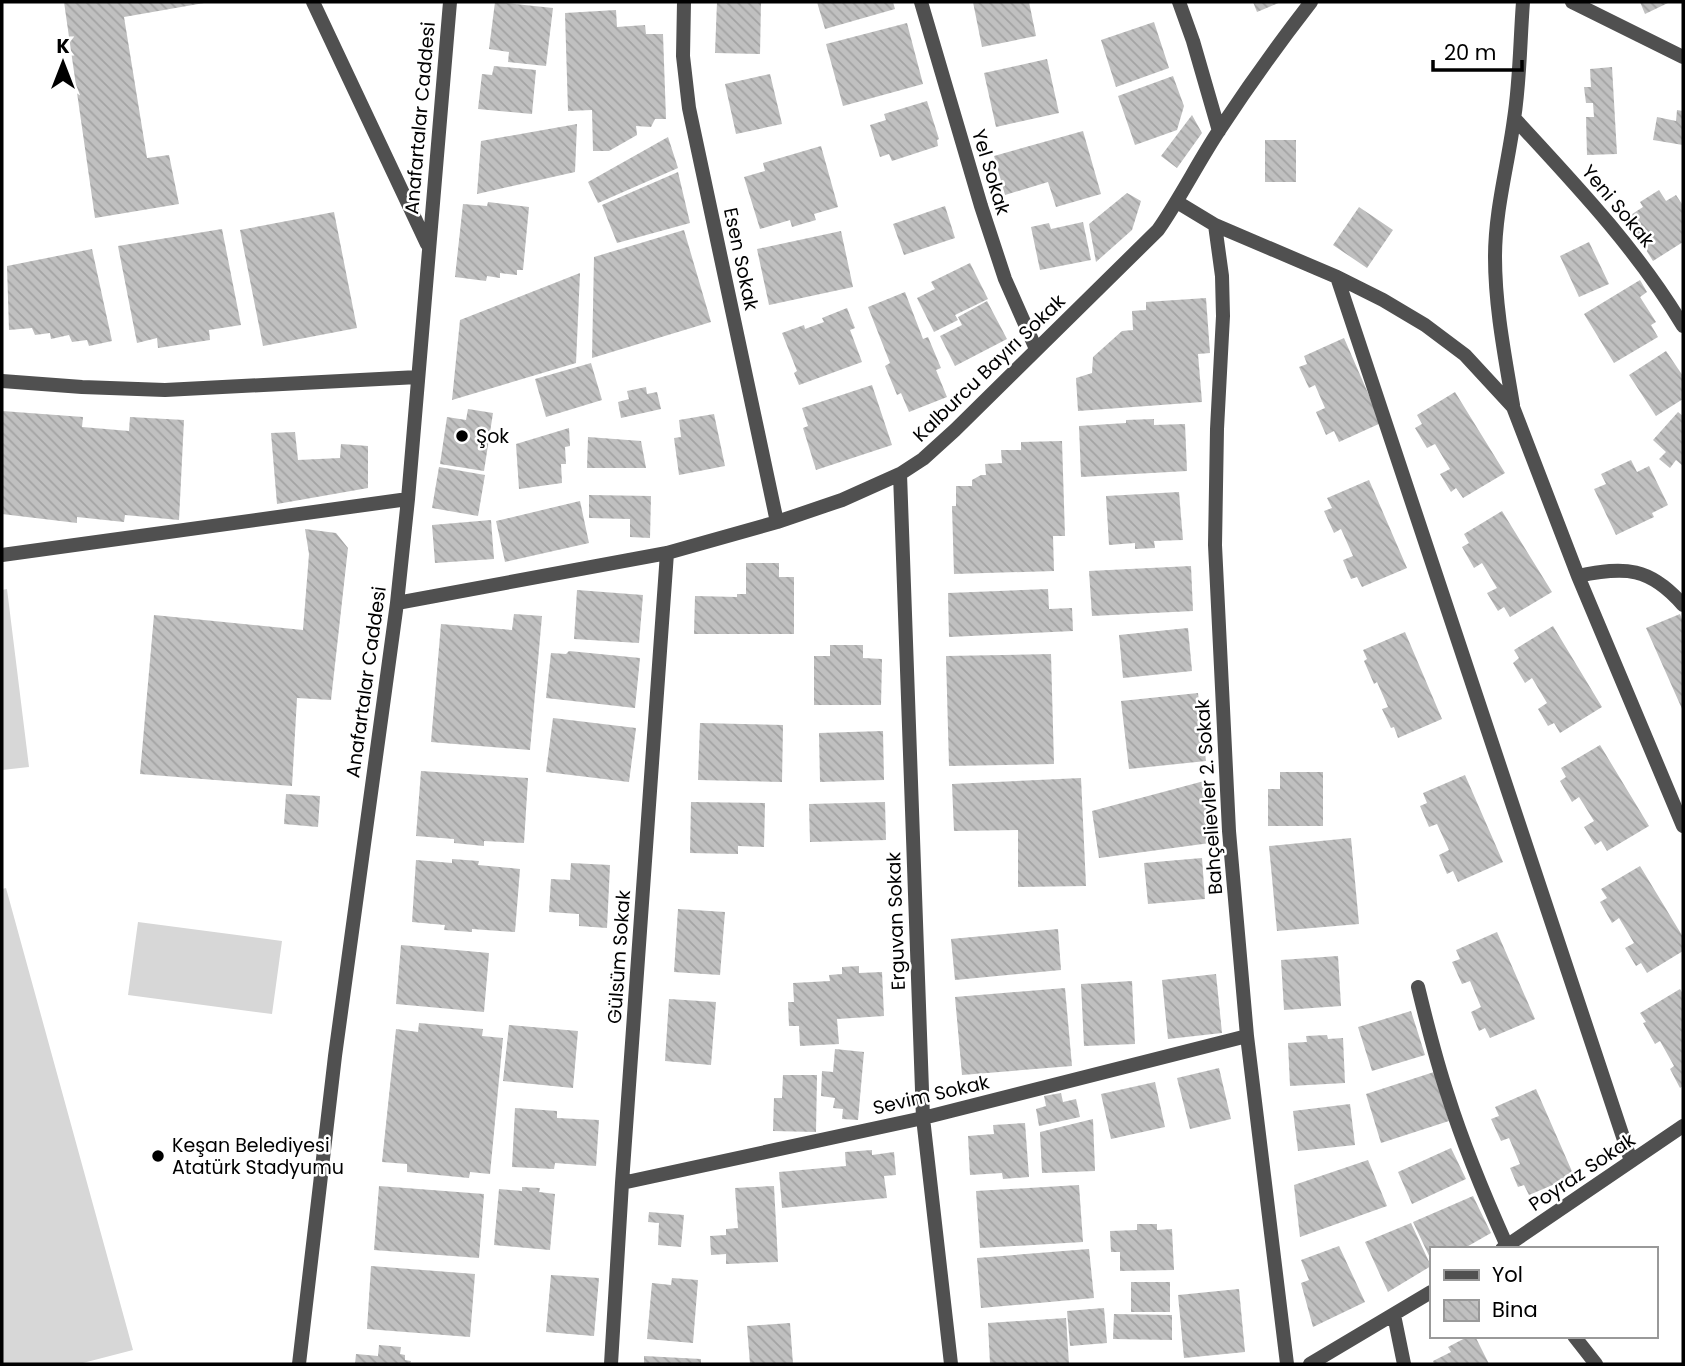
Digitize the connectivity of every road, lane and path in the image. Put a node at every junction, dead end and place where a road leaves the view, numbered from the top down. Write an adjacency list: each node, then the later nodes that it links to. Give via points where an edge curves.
1 (313, 2): 14 (street)
2 (450, 2): 14 (street, Anafartalar Caddesi)
3 (684, 2): 23 (street, Esen Sokak, via 683,56 689,108)
4 (920, 2): 17 (street, Yel Sokak, via 1005,279)
5 (1178, 2): 11 (street)
6 (1311, 2): 11 (street, Kalburcu Bayırı Sokak)
7 (1523, 2): 10 (street)
8 (1572, 2): 9 (street)
9 (1683, 57)
10 (1515, 119): 16 (street, Yeni Sokak, via 1621,236); 20 (street, via 1494,256)
11 (1219, 131): 12 (street, Kalburcu Bayırı Sokak)
12 (1177, 202): 13 (street); 17 (street, Kalburcu Bayırı Sokak, via 1158,230)
13 (1215, 225): 15 (street); 31 (street, Bahçelievler 2. Sokak, via 1223,316 1216,559 1229,831)
14 (429, 247): 18 (street, Anafartalar Caddesi)
15 (1337, 277): 20 (street, via 1383,300 1465,355); 34 (street)
16 (1683, 326)
17 (1036, 349): 21 (street, Kalburcu Bayırı Sokak, via 956,430)
18 (418, 377): 19 (street, via 165,390); 22 (street, Anafartalar Caddesi)
19 (2, 381)
20 (1513, 407): 26 (street)
21 (900, 474): 23 (street, Kalburcu Bayırı Sokak); 32 (street, Erguvan Sokak)
22 (408, 499): 25 (street); 27 (street, Anafartalar Caddesi)
23 (777, 522): 24 (street, Kalburcu Bayırı Sokak)
24 (667, 553): 27 (street, Kalburcu Bayırı Sokak); 35 (street, Gülsüm Sokak)
25 (2, 555)
26 (1578, 576): 28 (street, via 1616,570 1638,573 1664,586); 29 (street)
27 (397, 603): 41 (street, Anafartalar Caddesi, via 335,1056)
28 (1683, 605)
29 (1683, 826)
30 (1418, 987): 36 (street, via 1466,1150)
31 (1247, 1037): 32 (street, Sevim Sokak); 44 (street, Bahçelievler 2. Sokak)
32 (923, 1118): 35 (street, Sevim Sokak); 43 (street, Erguvan Sokak)
33 (1683, 1126): 34 (street, Poyraz Sokak)
34 (1631, 1161): 37 (street, Poyraz Sokak)
35 (622, 1183): 42 (street, Gülsüm Sokak)
36 (1506, 1247)
37 (1507, 1247)
38 (1430, 1294): 39 (street)
39 (1394, 1315): 45 (street); 46 (street)
40 (1576, 1338): 47 (street)
41 (299, 1364)
42 (611, 1364)
43 (951, 1364)
44 (1287, 1364)
45 (1310, 1364)
46 (1404, 1364)
47 (1595, 1364)

